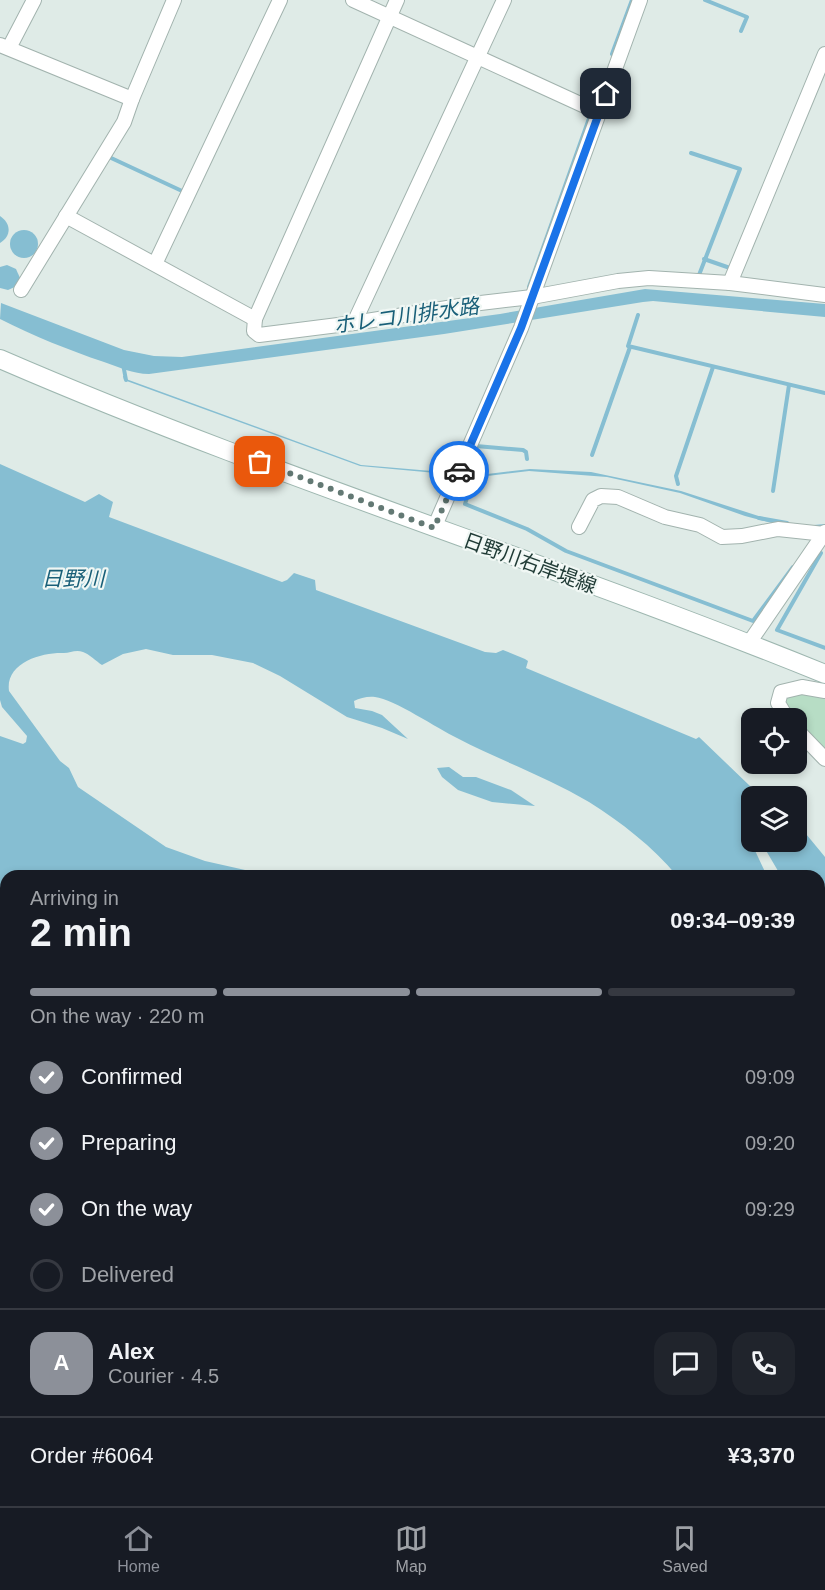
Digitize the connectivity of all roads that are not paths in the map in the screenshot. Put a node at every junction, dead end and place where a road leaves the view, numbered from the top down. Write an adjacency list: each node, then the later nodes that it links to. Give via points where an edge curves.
1 (34, 0): 9 (street)
2 (174, 0): 12 (street)
3 (280, 0): 15 (street)
4 (353, 0): 8 (street)
5 (397, 0): 8 (street)
6 (504, 0): 11 (street)
7 (640, 0): 13 (street)
8 (389, 17): 11 (street); 20 (street)
9 (4, 46): 12 (street)
10 (825, 54): 16 (street)
11 (477, 58): 13 (street); 21 (street)
12 (132, 99): 14 (street, via 124,122)
13 (600, 113): 19 (street)
14 (66, 216): 15 (street); 17 (street)
15 (155, 264): 20 (street)
16 (730, 283): 18 (street); 19 (street, via 649,278)
17 (21, 290)
18 (825, 295)
19 (531, 300): 21 (street, via 472,304); 24 (street)
20 (255, 319): 21 (street, via 254,331 259,335)
21 (354, 323)
22 (0, 359): 24 (street, 日野川右岸堤線, via 85,396)
23 (579, 527): 25 (street, via 592,500 601,496 618,497 722,537 778,528)
24 (434, 528): 26 (street, 日野川右岸堤線)
25 (825, 533): 26 (street)
26 (749, 643): 27 (street, 日野川右岸堤線)
27 (825, 674)
28 (825, 691): 29 (street, via 802,687 781,692)
29 (781, 708)
30 (807, 740): 31 (street)
31 (825, 759)

